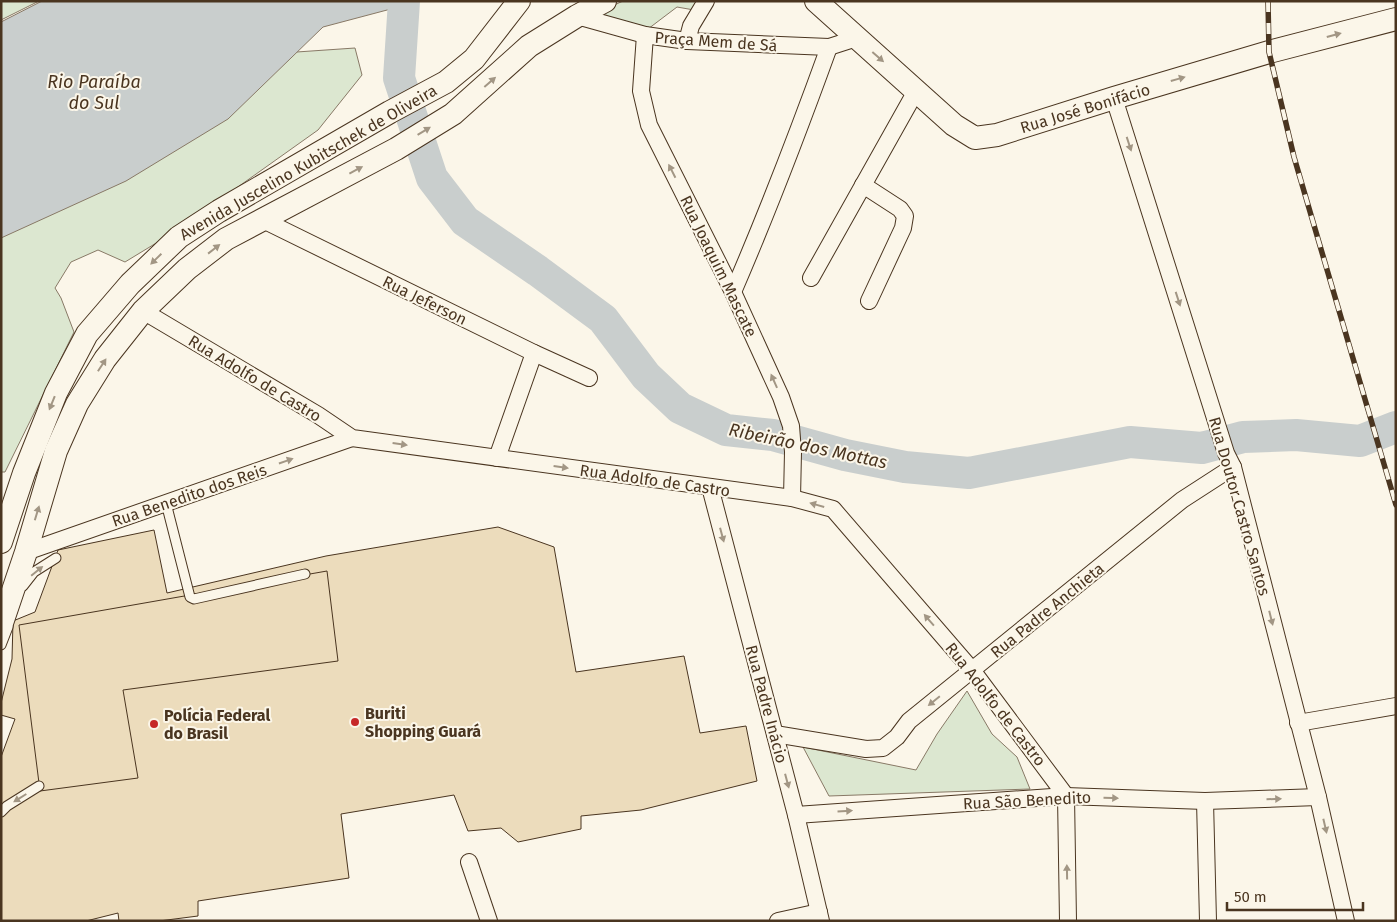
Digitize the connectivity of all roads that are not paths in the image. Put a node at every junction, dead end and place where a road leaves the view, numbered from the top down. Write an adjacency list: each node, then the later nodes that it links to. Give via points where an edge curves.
1 (519, 1): 27 (street, Avenida Juscelino Kubitschek de Oliveira, one-way to 27, via 474,59 446,82 219,211 179,237 130,284 87,334 56,393)
2 (605, 1): 5 (street, Avenida Juscelino Kubitschek de Oliveira)
3 (706, 1): 9 (street, via 691,26)
4 (816, 1): 8 (street, Rua José Bonifácio)
5 (579, 9): 7 (street, Praça Mem de Sá); 14 (street, Avenida Juscelino Kubitschek de Oliveira, one-way to 5, via 396,149 453,114 530,46)
6 (1396, 19): 12 (street, Rua José Bonifácio, one-way to 6)
7 (645, 35): 9 (street, Praça Mem de Sá); 16 (street, Rua Joaquim Mascate, one-way to 7, via 649,125 641,91)
8 (856, 38): 10 (street, Praça Mem de Sá); 11 (street, Rua José Bonifácio, one-way to 11)
9 (688, 41): 10 (street, Praça Mem de Sá)
10 (829, 47): 16 (street, via 791,153)
11 (916, 90): 12 (street, Rua José Bonifácio, via 954,125 974,138 997,135); 13 (street)
12 (1114, 98): 23 (street, Rua Doutor Castro Santos, one-way to 23)
13 (863, 185): 15 (street); 17 (street, via 900,209 905,216 903,228)
14 (262, 220): 18 (street, Avenida Juscelino Kubitschek de Oliveira, one-way to 14, via 187,270 226,240); 19 (street, Rua Jeferson)
15 (811, 278)
16 (734, 292): 25 (street, Rua Joaquim Mascate, one-way to 16, via 791,426)
17 (869, 301)
18 (143, 311): 21 (street, Rua Adolfo de Castro); 28 (street, Avenida Juscelino Kubitschek de Oliveira, one-way to 18, via 56,451 77,404)
19 (534, 353): 20 (street, Rua Jeferson); 22 (street)
20 (589, 378)
21 (352, 438): 22 (street, Rua Adolfo de Castro, one-way to 22); 26 (street, Rua Benedito dos Reis, one-way to 21)
22 (497, 458): 24 (street, Rua Adolfo de Castro, one-way to 24)
23 (1229, 460): 33 (street, Rua Padre Anchieta); 35 (street, Rua Doutor Castro Santos, one-way to 35)
24 (710, 487): 25 (street, Rua Adolfo de Castro); 36 (street, Rua Padre Inácio, one-way to 36)
25 (792, 498): 33 (street, Rua Adolfo de Castro, one-way to 25, via 833,510)
26 (166, 503): 28 (street, Rua Benedito dos Reis); 30 (lane, via 190,597 194,599)
27 (1, 542)
28 (26, 552): 31 (street, Avenida Juscelino Kubitschek de Oliveira)
29 (56, 558): 32 (lane, one-way to 29, via 24,583 34,572)
30 (305, 574)
31 (1, 626)
32 (1, 645)
33 (972, 670): 36 (street, Rua Padre Anchieta, one-way to 36, via 909,721 883,748 866,749); 38 (street, Rua Adolfo de Castro)
34 (1396, 706): 35 (street)
35 (1298, 723): 39 (street, Rua Doutor Castro Santos)
36 (775, 734): 42 (street, Rua Padre Inácio, one-way to 42)
37 (39, 786): 41 (lane, one-way to 41)
38 (1066, 796): 40 (street, Rua São Benedito, one-way to 40); 42 (street, Rua São Benedito, one-way to 38); 47 (street, one-way to 38)
39 (1318, 797): 40 (street, Rua São Benedito, one-way to 39); 49 (street, Rua Doutor Castro Santos, one-way to 49)
40 (1205, 801): 48 (street)
41 (1, 812)
42 (796, 815): 44 (street, Rua Padre Inácio)
43 (469, 862): 45 (street)
44 (820, 916): 46 (street)
45 (489, 921)
46 (778, 921)
47 (1068, 921)
48 (1208, 921)
49 (1346, 921)

